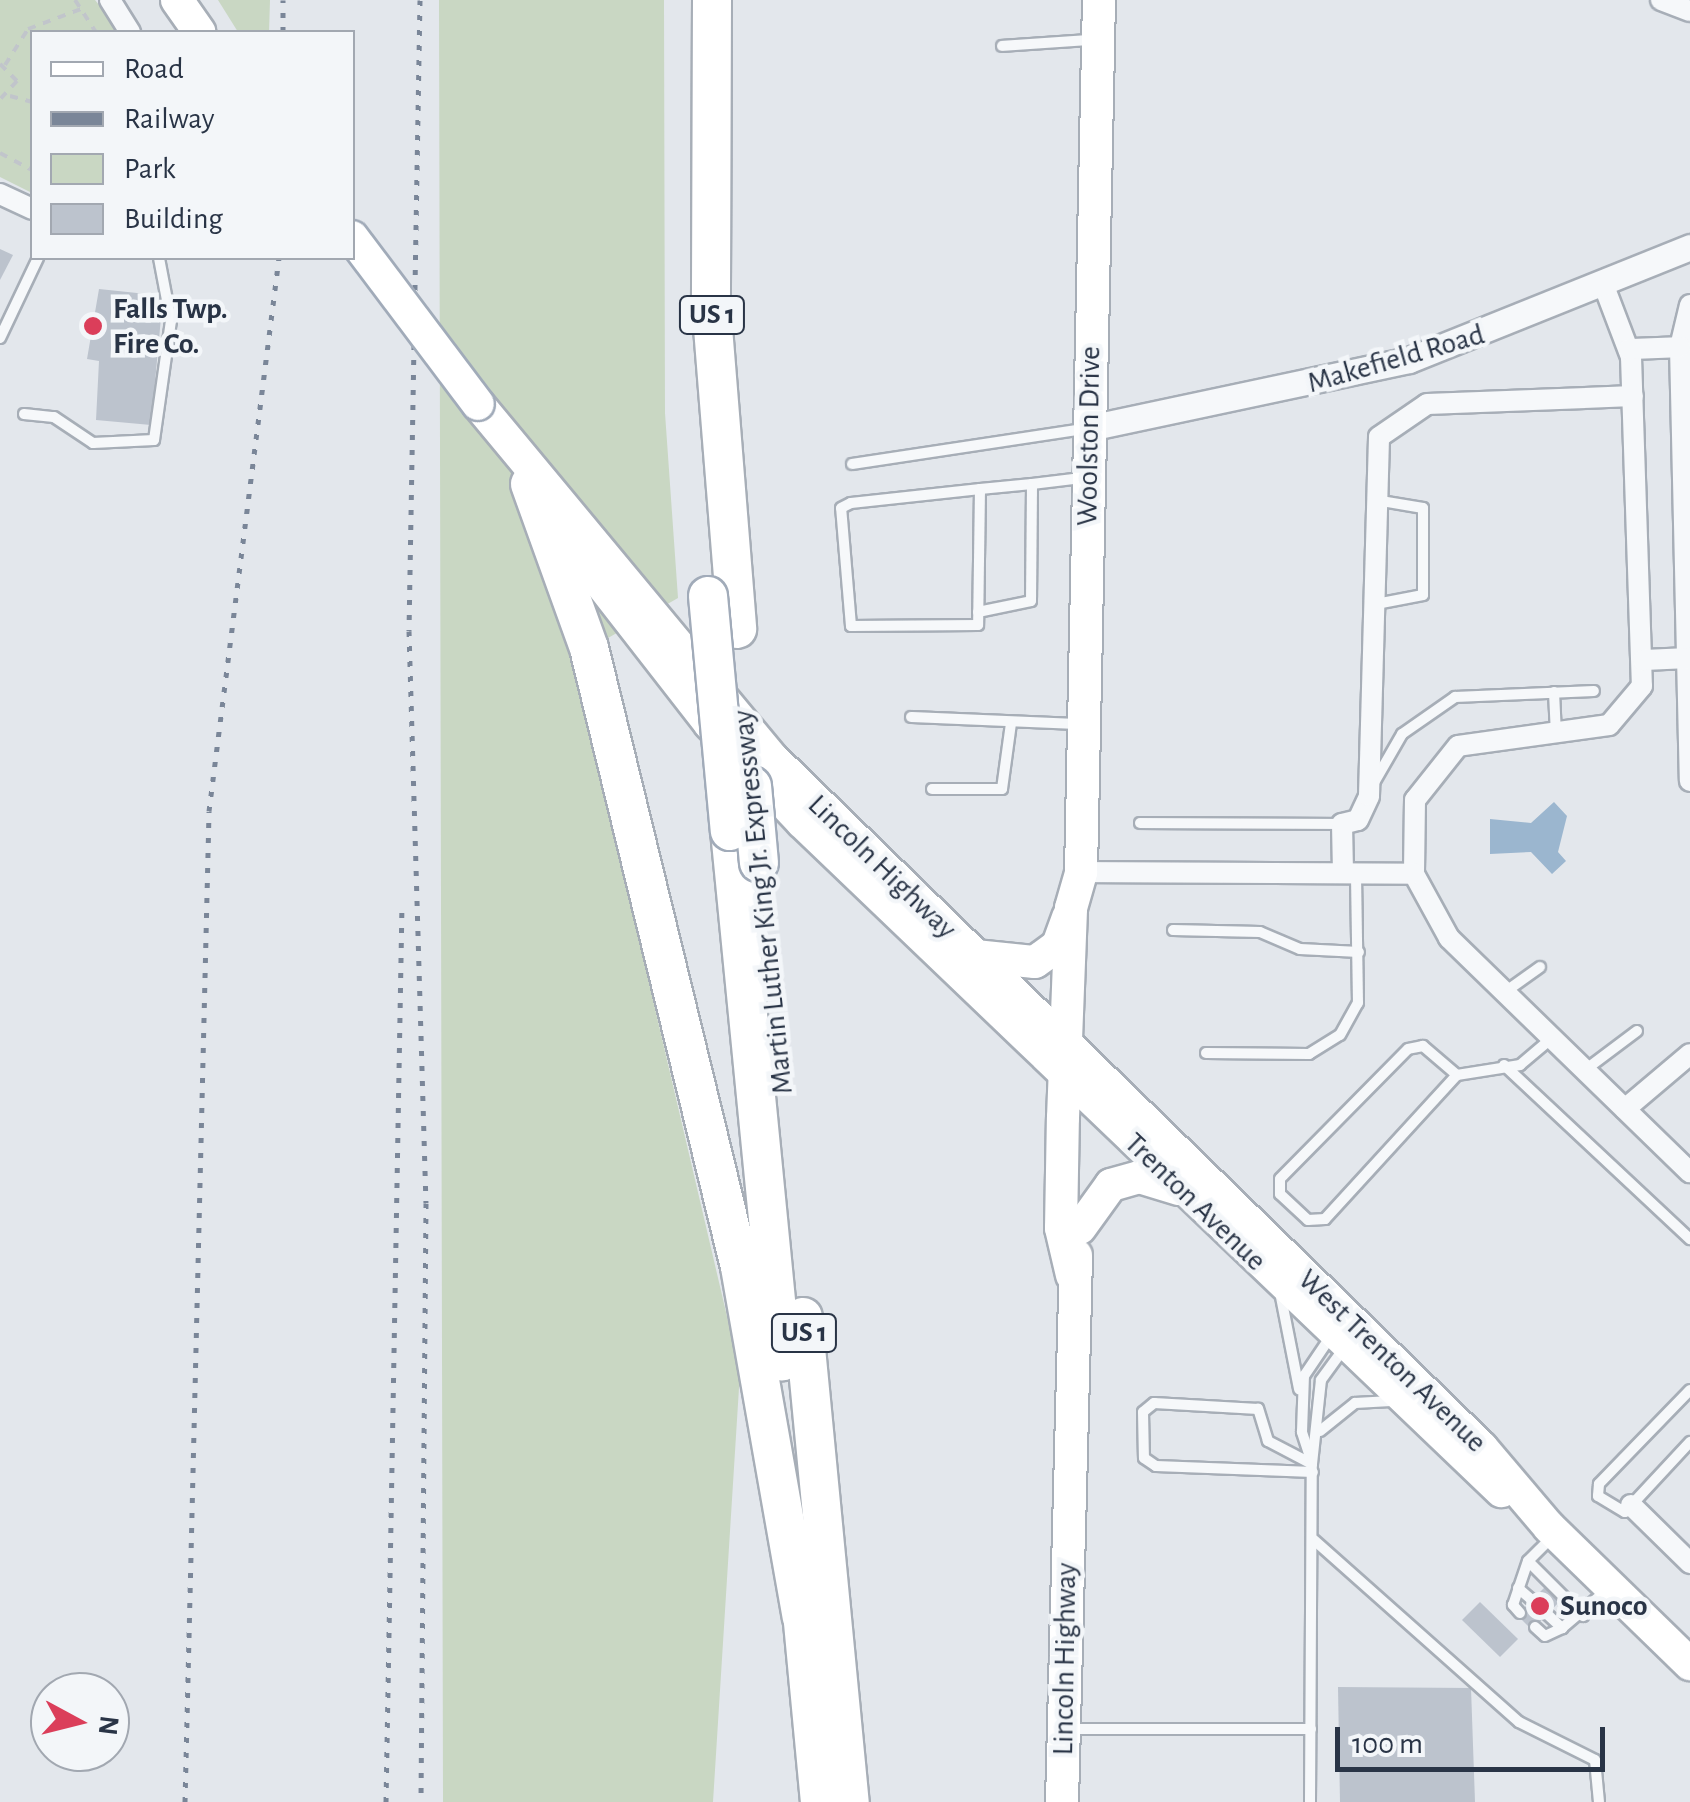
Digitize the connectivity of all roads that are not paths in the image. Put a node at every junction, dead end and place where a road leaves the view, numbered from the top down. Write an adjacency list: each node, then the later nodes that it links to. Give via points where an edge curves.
1 (110, 0): 8 (street)
2 (176, 0): 9 (main road)
3 (687, 0): 90 (highway, Martin Luther King Jr. Expressway / US 1, bridge, via 686,304)
4 (712, 0): 97 (highway, Martin Luther King Jr. Expressway / US 1, bridge, via 711,304)
5 (1099, 0): 10 (main road, Woolston Drive)
6 (1660, 0): 7 (street)
7 (1690, 12)
8 (129, 30)
9 (198, 30)
10 (1097, 40): 11 (lane); 26 (main road, Woolston Drive)
11 (1002, 46)
12 (0, 194): 13 (street)
13 (30, 207)
14 (355, 241): 24 (main road, Lincoln Highway, bridge)
15 (1690, 247): 18 (street, Makefield Road)
16 (37, 260): 20 (lane)
17 (159, 260): 25 (lane, via 170,320 161,426 154,440 94,444 54,418)
18 (1604, 286): 22 (street); 26 (street, Makefield Road, via 1409,360)
19 (1690, 305): 21 (street)
20 (0, 338)
21 (1680, 346): 22 (street); 35 (street)
22 (1628, 349): 23 (street)
23 (1633, 396): 32 (street, via 1410,410 1379,437); 36 (street)
24 (478, 404): 29 (main road, Lincoln Highway); 54 (main road, Lincoln Highway, via 727,708)
25 (24, 414)
26 (1089, 428): 27 (lane); 28 (main road, Woolston Drive)
27 (852, 464)
28 (1088, 478): 30 (lane); 41 (main road, Woolston Drive)
29 (530, 484): 62 (main road, Lincoln Highway, via 710,724); 90 (highway, via 589,648 740,1267)
30 (1032, 484): 31 (lane); 34 (lane, via 1031,601)
31 (980, 489): 34 (lane); 34 (lane, via 851,502 837,528 851,626 972,630)
32 (1371, 500): 33 (street); 33 (lane, via 1423,508 1423,595)
33 (1370, 605): 45 (street)
34 (978, 612)
35 (1688, 658): 36 (street); 43 (street)
36 (1643, 660): 42 (street, via 1630,708 1609,724)
37 (1594, 690): 38 (lane)
38 (1554, 692): 42 (lane); 45 (lane, via 1436,705 1402,734)
39 (911, 718): 40 (lane)
40 (1012, 722): 41 (lane); 44 (lane, via 1002,789)
41 (1084, 724): 48 (main road, Woolston Drive)
42 (1556, 734): 50 (street, via 1484,738 1439,762 1415,800)
43 (1690, 781)
44 (932, 789)
45 (1369, 796): 47 (street, via 1358,820)
46 (1140, 823): 47 (lane)
47 (1342, 824): 49 (street)
48 (1081, 872): 49 (street); 51 (main road, Woolston Drive); 62 (main road, Woolston Drive, via 1090,908)
49 (1350, 873): 50 (street); 53 (lane)
50 (1414, 874): 56 (street, via 1449,938)
51 (1070, 908): 54 (main road, via 1058,945 1035,962); 62 (main road, Woolston Drive)
52 (1173, 930): 53 (lane, via 1260,932 1300,949)
53 (1359, 952): 59 (lane, via 1358,1003 1327,1045 1291,1056)
54 (972, 955): 62 (main road, Lincoln Highway)
55 (1540, 967): 56 (lane)
56 (1505, 992): 58 (street)
57 (1637, 1032): 63 (lane)
58 (1552, 1038): 61 (lane, via 1528,1061); 63 (street)
59 (1206, 1053)
60 (1690, 1054): 65 (street)
61 (1504, 1065): 64 (lane); 69 (lane)
62 (1075, 1070): 67 (main road, Trenton Avenue); 68 (main road, Lincoln Highway); 71 (main road, Lincoln Highway, via 1061,1228); 72 (main road, West Trenton Avenue)
63 (1586, 1070): 65 (street)
64 (1457, 1075): 64 (lane, via 1423,1046 1408,1050 1280,1179 1280,1194 1308,1220 1325,1219)
65 (1625, 1109): 66 (street)
66 (1690, 1172)
67 (1186, 1193): 68 (main road, via 1125,1179 1099,1196); 70 (main road, Trenton Avenue)
68 (1080, 1228): 71 (main road, Lincoln Highway)
69 (1690, 1239)
70 (1266, 1270): 72 (main road, Trenton Avenue); 75 (lane, via 1286,1310)
71 (1072, 1276): 95 (main road, Lincoln Highway)
72 (1344, 1335): 74 (main road, Trenton Avenue); 75 (lane, via 1308,1364); 76 (lane, via 1321,1380); 80 (main road, West Trenton Avenue, via 1482,1448)
73 (1690, 1390): 79 (lane, via 1599,1484 1614,1512)
74 (1404, 1405): 76 (lane, via 1355,1403); 80 (main road, Trenton Avenue)
75 (1302, 1410): 78 (lane)
76 (1319, 1432): 78 (lane)
77 (1690, 1442): 79 (lane)
78 (1313, 1468): 78 (lane, via 1156,1466 1144,1458 1143,1412 1154,1403 1258,1409 1268,1441); 81 (lane)
79 (1631, 1505): 83 (street)
80 (1552, 1530): 82 (lane); 85 (main road, West Trenton Avenue)
81 (1314, 1540): 94 (lane); 100 (lane, via 1519,1722 1595,1760)
82 (1528, 1561): 84 (lane); 89 (lane)
83 (1690, 1563)
84 (1518, 1588): 86 (lane); 87 (lane)
85 (1610, 1588): 89 (lane); 93 (main road, West Trenton Avenue)
86 (1532, 1600)
87 (1520, 1612)
88 (1547, 1614): 92 (lane)
89 (1583, 1616): 92 (lane)
90 (802, 1617): 96 (highway, Martin Luther King Jr. Expressway / US 1)
91 (1535, 1627): 92 (lane, via 1544,1636)
92 (1562, 1628)
93 (1690, 1664)
94 (1311, 1729): 95 (lane); 99 (lane)
95 (1064, 1730): 98 (main road, Lincoln Highway)
96 (820, 1802)
97 (850, 1802)
98 (1062, 1802)
99 (1310, 1802)
100 (1599, 1802)

